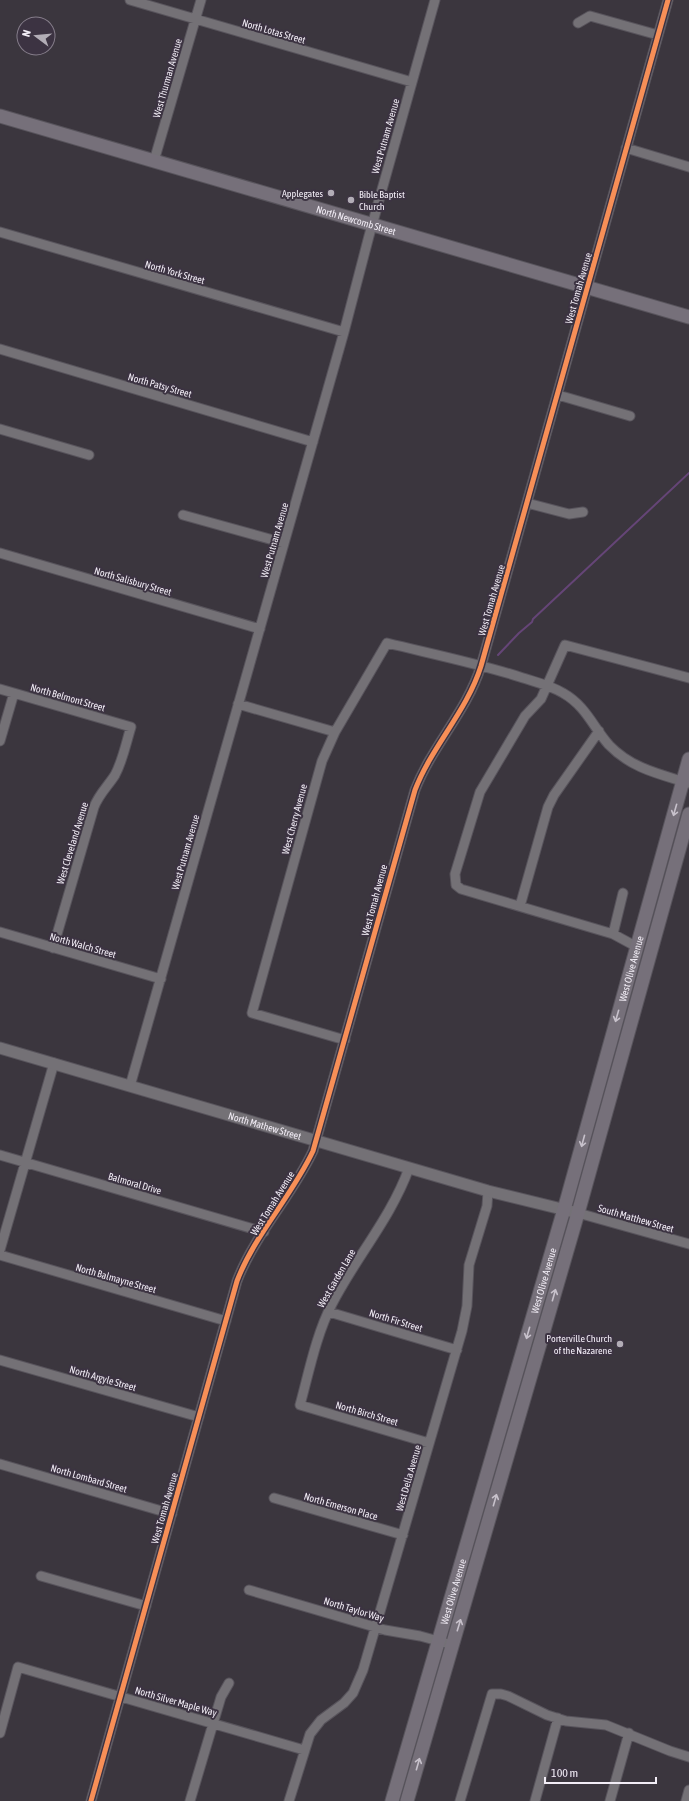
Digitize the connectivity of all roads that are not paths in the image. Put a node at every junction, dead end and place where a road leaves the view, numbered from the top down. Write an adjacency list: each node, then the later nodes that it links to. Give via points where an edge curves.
1 (130, 0): 5 (street, North Lotas Street)
2 (201, 0): 5 (street, West Thurman Avenue)
3 (435, 0): 8 (street, West Putnam Avenue)
4 (668, 0): 7 (street, West Tomah Avenue)
5 (195, 20): 8 (street, North Lotas Street); 11 (street, West Thurman Avenue)
6 (578, 23): 7 (street, via 590,16)
7 (658, 35): 10 (street, West Tomah Avenue)
8 (412, 82): 13 (street, West Putnam Avenue)
9 (0, 116): 11 (main road, North Newcomb Street)
10 (626, 148): 12 (street); 15 (street, West Tomah Avenue)
11 (154, 161): 13 (main road, North Newcomb Street)
12 (689, 167)
13 (372, 224): 15 (main road, North Newcomb Street); 17 (street, West Putnam Avenue)
14 (0, 232): 17 (street, North York Street)
15 (588, 288): 16 (main road, North Newcomb Street); 19 (street, West Tomah Avenue)
16 (689, 317)
17 (344, 332): 22 (street, West Putnam Avenue)
18 (0, 349): 22 (street, North Patsy Street)
19 (558, 395): 20 (street); 24 (street, West Tomah Avenue)
20 (630, 416)
21 (0, 429): 23 (street)
22 (313, 442): 27 (street, West Putnam Avenue)
23 (89, 455)
24 (527, 503): 25 (street, via 569,514); 30 (street, West Tomah Avenue)
25 (583, 512)
26 (183, 515): 27 (street)
27 (284, 543): 29 (street, West Putnam Avenue)
28 (0, 553): 29 (street, North Salisbury Street)
29 (260, 629): 35 (street, West Putnam Avenue)
30 (481, 666): 32 (street); 38 (street, West Cherry Avenue, via 387,643); 50 (street, West Tomah Avenue, via 469,695 430,758 414,790)
31 (689, 678): 32 (street, via 565,644)
32 (547, 686): 37 (street, via 564,693 576,702); 44 (street, via 480,792 455,874 456,885 462,889)
33 (0, 689): 34 (street, North Belmont Street)
34 (14, 693): 36 (street, North Belmont Street); 39 (street)
35 (238, 704): 38 (street); 49 (street, West Putnam Avenue)
36 (131, 726): 48 (street, West Cleveland Avenue, via 118,769 98,796 94,807)
37 (599, 731): 41 (street, via 609,745 633,764); 44 (street, via 548,807)
38 (335, 732): 50 (street, West Cherry Avenue, via 319,771 252,1013)
39 (0, 741)
40 (689, 759): 41 (main road, West Olive Avenue)
41 (686, 782): 47 (main road, West Olive Avenue, one-way to 47)
42 (689, 814): 60 (main road, West Olive Avenue)
43 (623, 893): 46 (street)
44 (520, 906): 46 (street)
45 (0, 932): 48 (street, North Walch Street)
46 (612, 934): 47 (street)
47 (636, 947): 59 (main road, West Olive Avenue, one-way to 59)
48 (53, 948): 49 (street, North Walch Street)
49 (161, 979): 53 (street, West Putnam Avenue)
50 (345, 1040): 54 (street, West Tomah Avenue)
51 (0, 1048): 52 (street, North Mathew Street)
52 (54, 1063): 53 (street, North Mathew Street); 56 (street)
53 (130, 1086): 54 (street, North Mathew Street)
54 (317, 1140): 57 (street, North Mathew Street); 61 (street, West Tomah Avenue, via 305,1168)
55 (0, 1155): 56 (street, Balmoral Drive)
56 (25, 1162): 61 (street, Balmoral Drive); 63 (street)
57 (408, 1168): 58 (street, North Mathew Street); 65 (street, West Garden Lane, via 395,1202)
58 (488, 1191): 59 (street, North Mathew Street); 67 (street, West Della Avenue, via 487,1206 469,1265 467,1306)
59 (564, 1209): 60 (street, North Mathew Street); 80 (main road, West Olive Avenue, one-way to 80)
60 (578, 1213): 62 (street, South Matthew Street); 81 (main road, West Olive Avenue, one-way to 60)
61 (264, 1232): 66 (street, West Tomah Avenue, via 240,1272)
62 (689, 1244)
63 (0, 1250)
64 (0, 1255): 66 (street, North Balmayne Street)
65 (328, 1312): 67 (street, North Fir Street); 69 (street, West Garden Lane)
66 (226, 1321): 70 (street, West Tomah Avenue)
67 (457, 1350): 71 (street, West Della Avenue)
68 (0, 1360): 70 (street, North Argyle Street)
69 (300, 1405): 71 (street, North Birch Street)
70 (199, 1417): 74 (street, West Tomah Avenue)
71 (429, 1443): 75 (street, West Della Avenue)
72 (0, 1464): 74 (street, North Lombard Street)
73 (274, 1498): 75 (street, North Emerson Place)
74 (172, 1514): 78 (street, West Tomah Avenue)
75 (403, 1535): 79 (street, West Della Avenue)
76 (41, 1576): 78 (street)
77 (249, 1590): 79 (street, North Taylor Way)
78 (146, 1606): 83 (street, West Tomah Avenue)
79 (376, 1627): 80 (street, North Taylor Way); 88 (street, West Della Avenue, via 357,1687 344,1703 315,1726)
80 (438, 1641): 81 (street, North Taylor Way); 94 (main road, West Olive Avenue)
81 (453, 1645): 95 (main road, West Olive Avenue, one-way to 81)
82 (229, 1683): 85 (street, via 221,1697)
83 (120, 1696): 85 (street, North Silver Maple Way); 86 (street, North Silver Maple Way, via 18,1667); 91 (street, West Tomah Avenue)
84 (558, 1718): 87 (street, via 606,1725); 96 (street, via 508,1696 492,1694); 97 (street)
85 (213, 1723): 88 (street, North Silver Maple Way); 92 (street)
86 (1, 1726)
87 (629, 1733): 89 (street); 98 (street)
88 (304, 1750): 93 (street, West Della Avenue)
89 (689, 1757)
90 (689, 1790): 99 (street)
91 (91, 1801)
92 (190, 1801)
93 (289, 1801)
94 (392, 1801)
95 (407, 1801)
96 (460, 1801)
97 (535, 1801)
98 (610, 1801)
99 (686, 1801)

